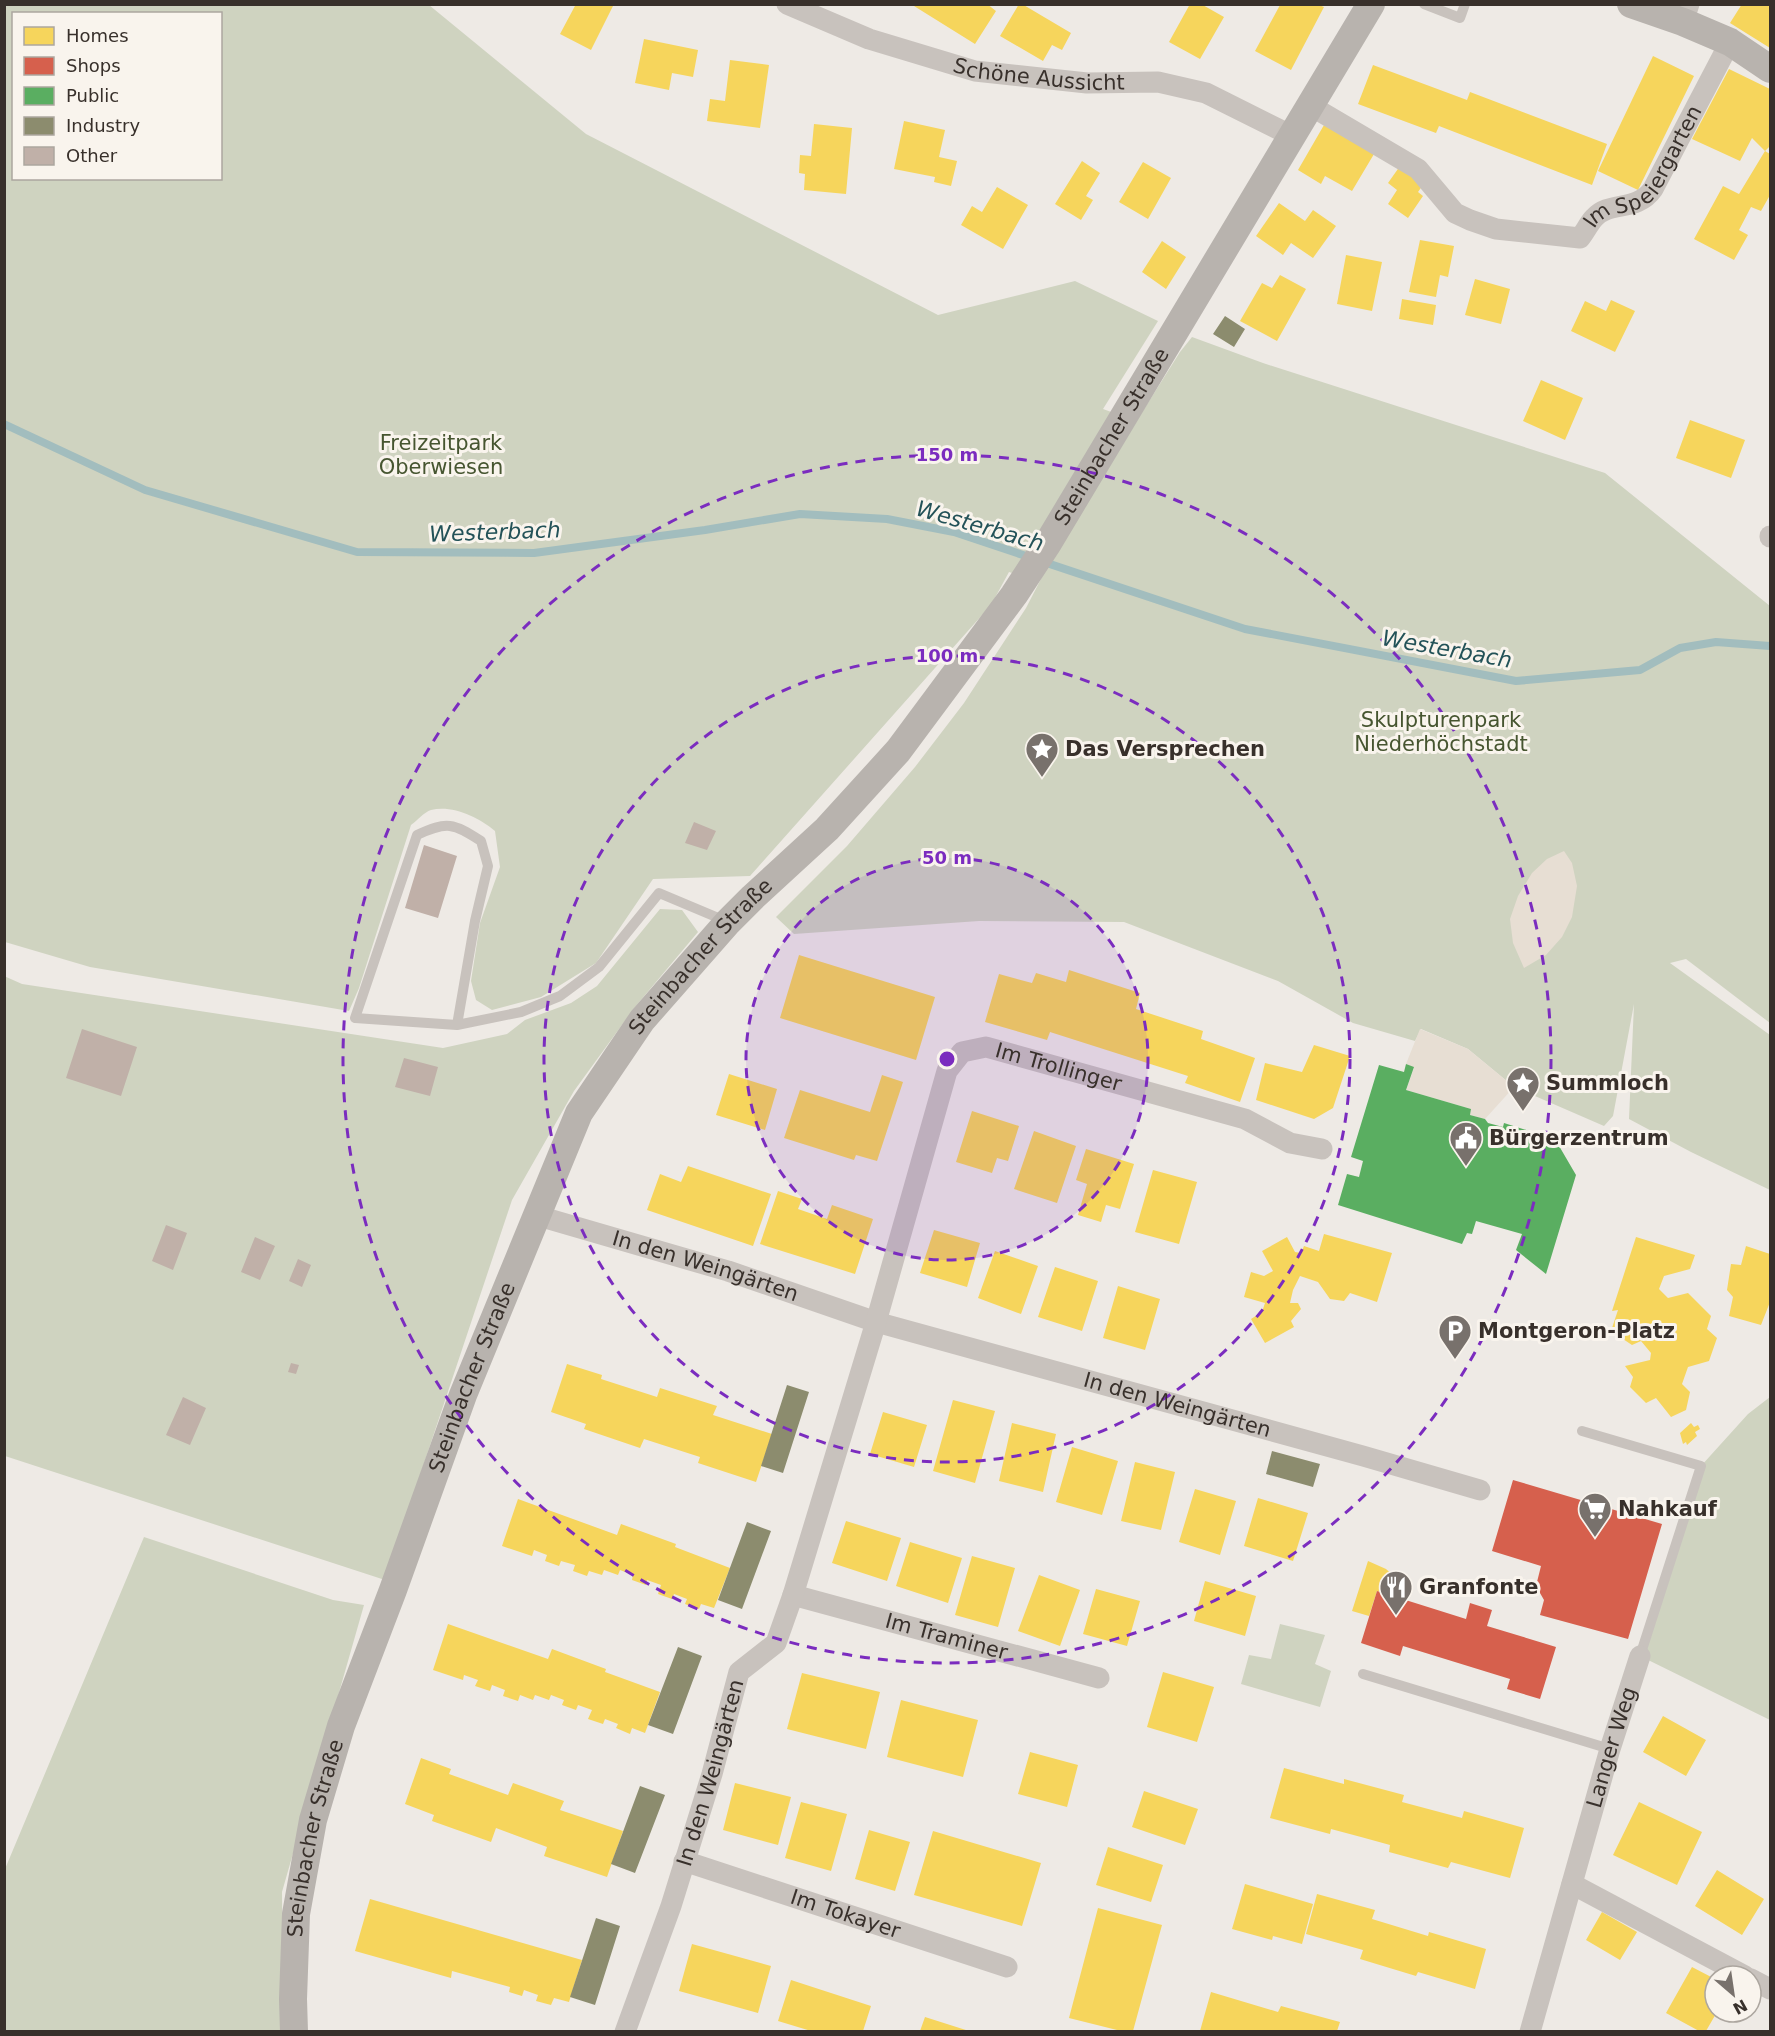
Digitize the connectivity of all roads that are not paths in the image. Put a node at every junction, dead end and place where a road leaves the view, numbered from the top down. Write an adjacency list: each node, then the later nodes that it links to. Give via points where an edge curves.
1 (787, 4): 10 (street, Schöne Aussicht, via 869,39 975,71 1087,83 1158,82 1206,93)
2 (1371, 4): 9 (main road, Steinbacher Straße)
3 (1424, 4): 4 (lane, via 1460,18)
4 (1465, 4)
5 (1631, 4): 6 (main road)
6 (1686, 13): 7 (main road)
7 (1730, 42): 8 (main road); 9 (street, Im Speiergarten, via 1646,199 1603,211 1580,238 1496,228 1455,213 1418,169)
8 (1770, 69)
9 (1311, 106): 10 (main road, Steinbacher Straße)
10 (1292, 136): 11 (main road, Steinbacher Straße, via 1024,579 898,751 827,829)
11 (728, 922): 12 (lane, via 659,893 599,967 560,996 520,1012); 14 (main road, Steinbacher Straße, via 642,1020 579,1113)
12 (457, 1025): 12 (lane, via 488,866 481,841 459,827 438,825 417,836 355,1018)
13 (1322, 1149): 15 (street, Im Trollinger, via 1290,1143 1245,1119 986,1047 962,1052 947,1071)
14 (535, 1215): 15 (street, In den Weingärten, via 728,1271); 27 (main road, Steinbacher Straße, via 463,1395 341,1726 313,1820 296,1914)
15 (876, 1322): 17 (street, In den Weingärten); 18 (street, In den Weingärten)
16 (1582, 1431): 19 (lane, Langer Weg, via 1701,1466)
17 (1480, 1490)
18 (793, 1595): 21 (street, Im Traminer); 23 (street, In den Weingärten, via 776,1643 740,1672)
19 (1640, 1656): 22 (street, Langer Weg)
20 (1363, 1674): 22 (lane)
21 (1099, 1678)
22 (1610, 1749): 24 (street, Langer Weg)
23 (684, 1861): 26 (street, Im Tokayer); 28 (street, In den Weingärten)
24 (1572, 1884): 25 (street); 29 (street, Langer Weg)
25 (1722, 1964)
26 (1007, 1967)
27 (294, 2031)
28 (625, 2031)
29 (1530, 2031)

